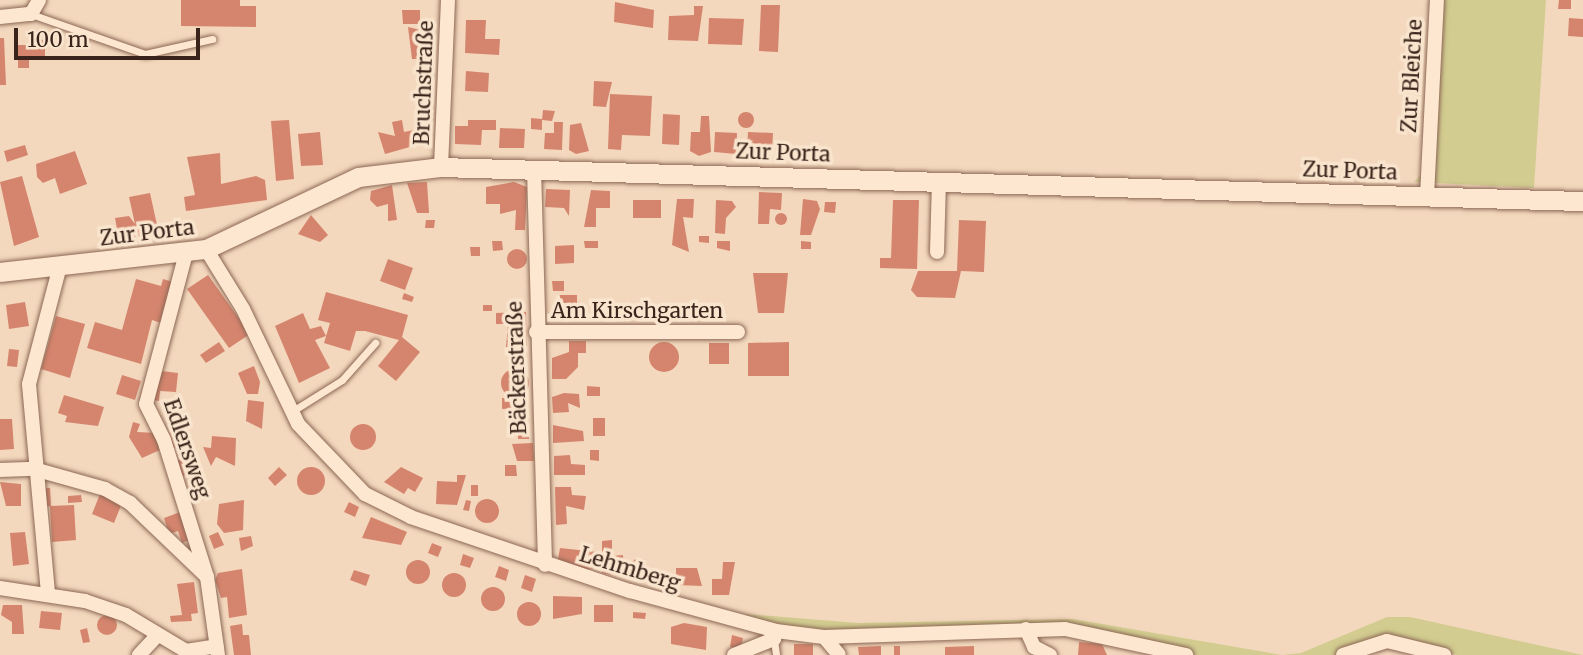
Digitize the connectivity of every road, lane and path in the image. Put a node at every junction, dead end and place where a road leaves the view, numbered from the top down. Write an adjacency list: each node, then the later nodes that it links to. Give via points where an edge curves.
1 (39, 0): 4 (street)
2 (448, 0): 7 (street, Bruchstraße)
3 (1437, 0): 10 (street, Zur Bleiche)
4 (32, 14): 5 (street); 6 (lane, via 145,54)
5 (0, 17)
6 (212, 39)
7 (441, 167): 8 (main road, Zur Porta); 12 (main road, Zur Porta, via 358,177)
8 (534, 169): 9 (main road, Zur Porta); 17 (street, Bäckerstraße)
9 (939, 181): 10 (main road, Zur Porta); 13 (street)
10 (1427, 196): 11 (main road, Zur Porta)
11 (1583, 201)
12 (206, 249): 14 (main road, Zur Porta); 20 (street, Lehmberg, via 243,309)
13 (937, 252)
14 (186, 253): 15 (main road, Zur Porta); 24 (street, Edlersweg, via 146,404 164,440)
15 (61, 266): 16 (main road, Zur Porta); 21 (street, via 29,384)
16 (0, 272)
17 (536, 332): 18 (street, Am Kirschgarten); 23 (street, Bäckerstraße)
18 (738, 332)
19 (375, 343): 20 (lane, via 342,380)
20 (291, 412): 23 (street, Lehmberg, via 336,469 365,494 411,517)
21 (33, 468): 22 (street); 24 (street, via 130,503); 26 (street)
22 (0, 470)
23 (545, 565): 28 (street, Lehmberg)
24 (207, 577): 31 (street, Edlersweg)
25 (0, 588): 26 (street)
26 (48, 593): 29 (street, via 126,615)
27 (1026, 629): 30 (street, Lehmberg); 36 (street, via 1034,647); 37 (street, Lehmberg, via 1096,632)
28 (775, 635): 30 (street, Lehmberg); 33 (street); 34 (lane)
29 (156, 637): 31 (street, via 186,651); 32 (street)
30 (824, 637): 35 (street)
31 (217, 650)
32 (139, 655)
33 (734, 655)
34 (776, 655)
35 (839, 655)
36 (1050, 655)
37 (1186, 655)
38 (1343, 655): 39 (street, via 1387,641)
39 (1444, 655)

